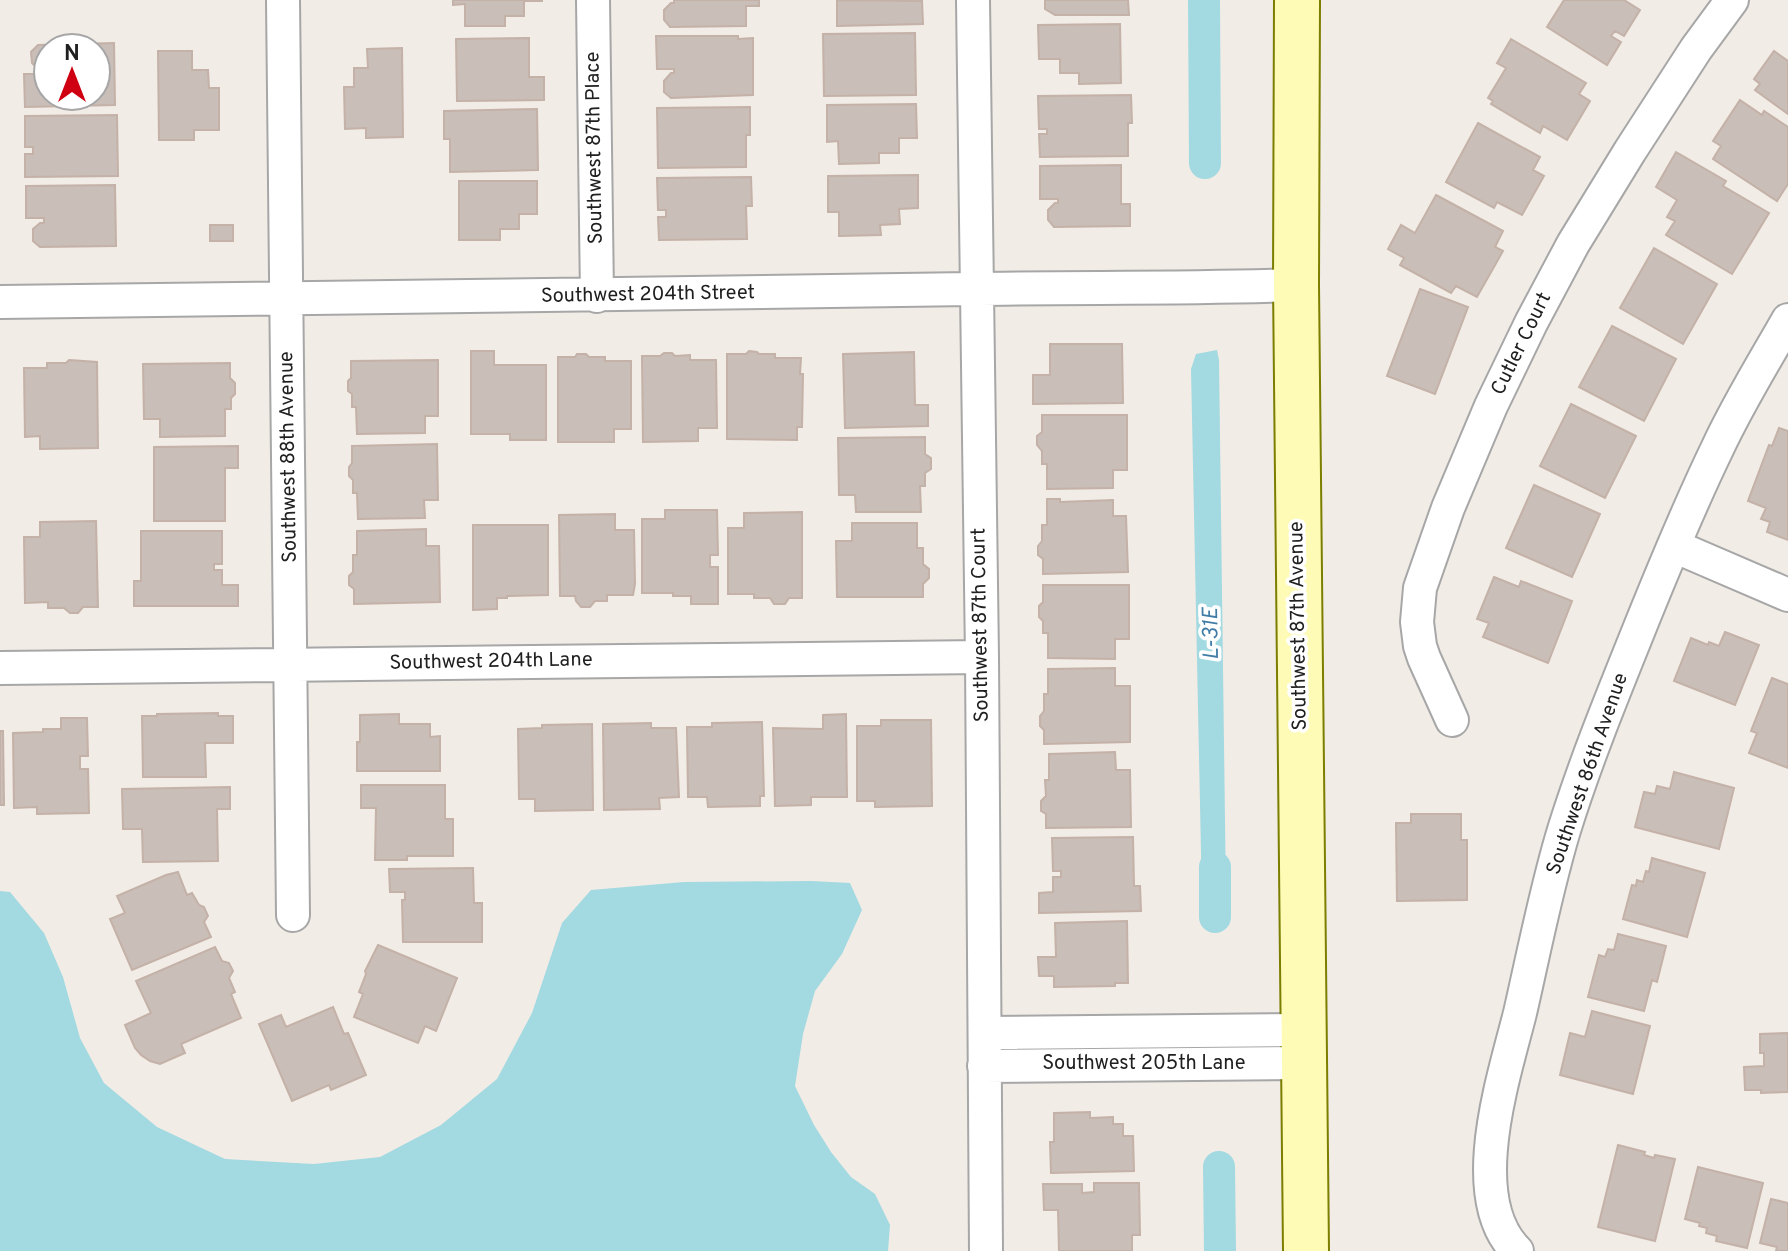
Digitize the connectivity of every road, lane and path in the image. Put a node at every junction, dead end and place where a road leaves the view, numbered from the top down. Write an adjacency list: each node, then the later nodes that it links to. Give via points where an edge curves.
1 (283, 0): 9 (street, Southwest 88th Avenue)
2 (593, 0): 8 (street, Southwest 87th Place)
3 (973, 0): 7 (street, Southwest 87th Court)
4 (1297, 0): 6 (street, Southwest 87th Avenue)
5 (1732, 0): 17 (street, Cutler Court, via 1573,244 1491,406 1448,508 1420,588 1417,622 1424,658)
6 (1296, 285): 7 (street, Southwest 204th Street); 20 (street, Southwest 87th Avenue)
7 (977, 289): 8 (street, Southwest 204th Street); 14 (street, Southwest 87th Court)
8 (597, 296): 9 (street, Southwest 204th Street)
9 (287, 298): 10 (street, Southwest 204th Street); 15 (street, Southwest 88th Avenue)
10 (0, 302)
11 (1788, 320): 12 (street, Southwest 86th Avenue, via 1719,444)
12 (1674, 546): 13 (street); 24 (street, Southwest 86th Avenue, via 1564,832 1498,1107 1491,1193 1501,1231)
13 (1788, 595)
14 (982, 657): 15 (street, Southwest 204th Lane); 19 (street, Southwest 87th Court)
15 (290, 664): 16 (street, Southwest 204th Lane); 18 (street, Southwest 88th Avenue)
16 (0, 668)
17 (1452, 720)
18 (293, 915)
19 (985, 1033): 20 (street, Southwest 205th Lane); 21 (street, Southwest 87th Court)
20 (1303, 1047): 21 (street, Southwest 205th Lane); 23 (street, Southwest 87th Avenue)
21 (984, 1066): 22 (street, Southwest 87th Court)
22 (986, 1251)
23 (1306, 1251)
24 (1517, 1251)

